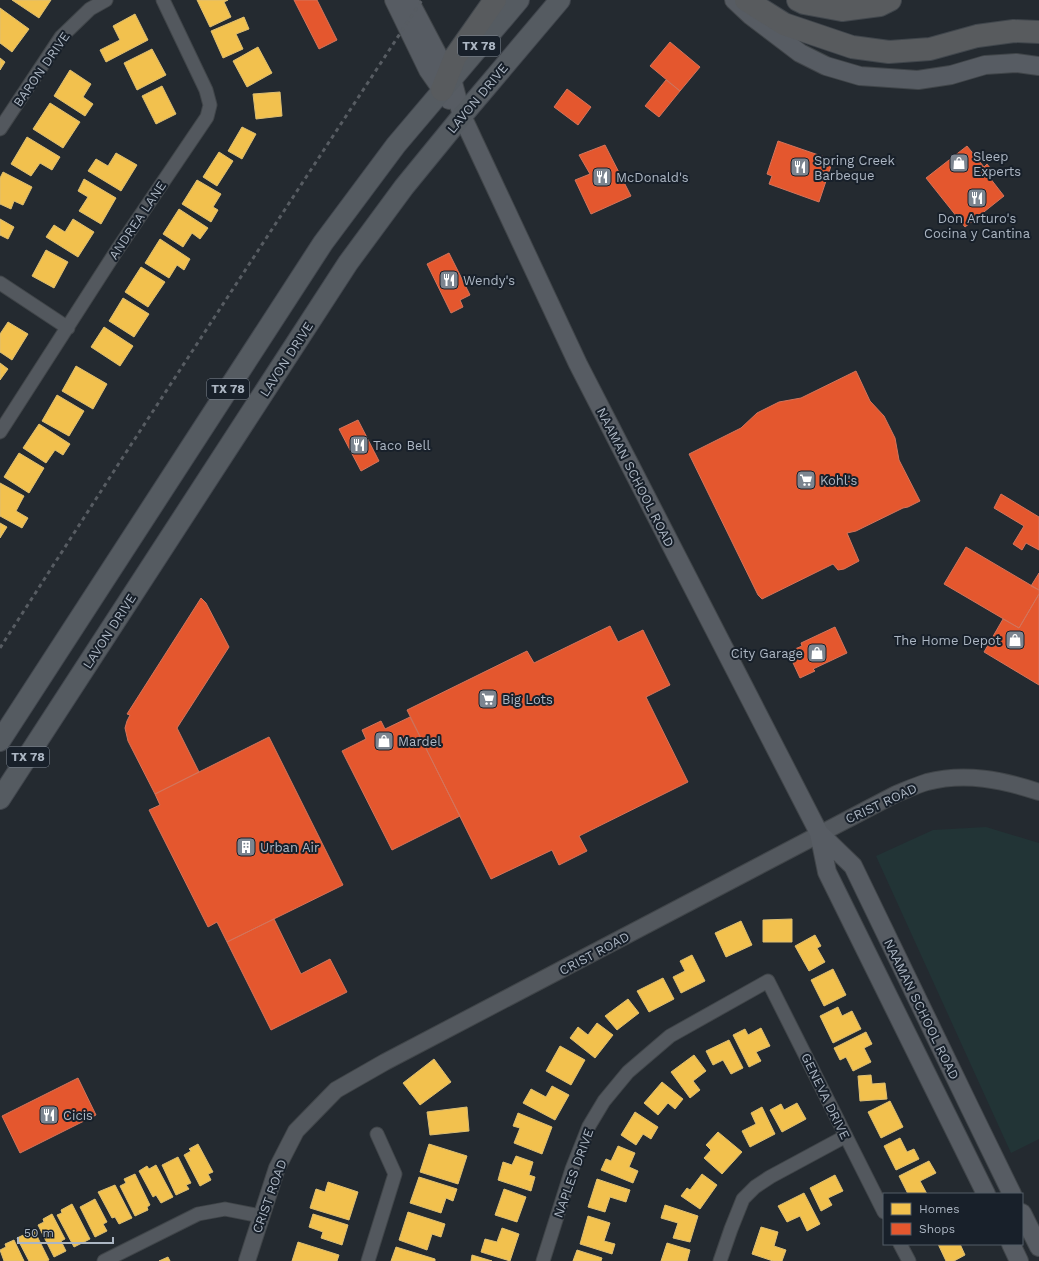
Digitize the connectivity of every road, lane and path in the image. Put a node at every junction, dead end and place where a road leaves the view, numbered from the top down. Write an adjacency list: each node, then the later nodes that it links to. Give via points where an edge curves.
1 (106, 0): 16 (street, BARON DRIVE, via 90,9 61,37)
2 (163, 0): 18 (street, ANDREA LANE, via 206,90 210,105 207,117)
3 (394, 0): 14 (main road, NAAMAN SCHOOL ROAD, via 428,70)
4 (409, 0): 14 (main road, NAAMAN SCHOOL ROAD)
5 (494, 0): 14 (highway, via 455,57)
6 (518, 0): 14 (main road, TX 78)
7 (560, 0): 15 (main road, LAVON DRIVE / TX 78)
8 (734, 0): 13 (main road, via 800,53 826,66 860,76 918,80 951,75 985,65 1016,63)
9 (746, 0): 12 (highway, via 784,24 852,47 889,52 930,49 977,36 1014,31)
10 (798, 0): 11 (highway, via 842,10 880,5)
11 (890, 0)
12 (1039, 32)
13 (1039, 66)
14 (448, 80): 15 (main road, NAAMAN SCHOOL ROAD); 20 (main road, TX 78, via 322,243)
15 (462, 116): 21 (main road, LAVON DRIVE / TX 78, via 404,187 348,263); 27 (main road, NAAMAN SCHOOL ROAD, via 578,364)
16 (0, 129)
17 (0, 283): 18 (street)
18 (68, 328): 19 (street, ANDREA LANE)
19 (0, 432)
20 (185, 454): 21 (main road); 22 (main road, TX 78)
21 (212, 472): 23 (main road, LAVON DRIVE / TX 78)
22 (28, 697): 23 (main road); 24 (main road, TX 78)
23 (55, 714): 26 (main road, LAVON DRIVE / TX 78)
24 (0, 740)
25 (1039, 792): 27 (street, CRIST ROAD, via 992,779 963,777 928,782 896,794)
26 (0, 799)
27 (819, 833): 31 (main road, NAAMAN SCHOOL ROAD, via 827,872); 32 (main road, NAAMAN SCHOOL ROAD, via 853,866); 35 (street, CRIST ROAD, via 336,1090 296,1130 277,1168)
28 (768, 981): 30 (street, GENEVA DRIVE); 42 (street, NAPLES DRIVE, via 670,1036 628,1072 604,1101 589,1126 572,1169)
29 (377, 1134): 41 (street, via 395,1174)
30 (846, 1136): 33 (street, GENEVA DRIVE); 43 (street, via 755,1187 743,1199)
31 (986, 1193)
32 (1012, 1193)
33 (883, 1210)
34 (1023, 1215): 38 (main road)
35 (261, 1216): 39 (street, via 226,1209 198,1214); 40 (street, CRIST ROAD)
36 (901, 1245): 44 (street)
37 (1011, 1245): 45 (main road)
38 (1039, 1247)
39 (104, 1261)
40 (246, 1261)
41 (368, 1261)
42 (543, 1261)
43 (720, 1261)
44 (909, 1261)
45 (1019, 1261)

